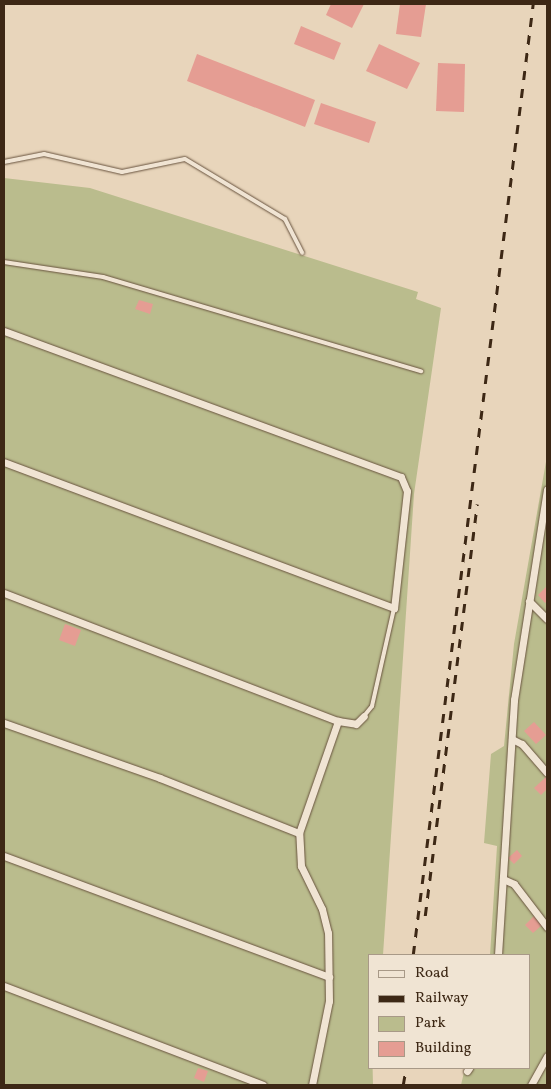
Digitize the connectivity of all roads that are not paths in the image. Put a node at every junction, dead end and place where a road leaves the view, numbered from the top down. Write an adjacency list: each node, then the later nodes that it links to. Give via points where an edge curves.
1 (4, 162): 2 (lane, via 44,154 122,172 185,159 285,219)
2 (302, 253)
3 (4, 262): 5 (lane, via 103,277)
4 (4, 331): 10 (street, via 401,478 407,491)
5 (421, 371)
6 (4, 462): 10 (street)
7 (547, 490): 9 (street)
8 (4, 592): 13 (street)
9 (528, 601): 11 (street); 15 (street)
10 (394, 608): 12 (lane, via 372,706)
11 (547, 619)
12 (364, 716): 13 (street, via 356,724)
13 (338, 721): 17 (street)
14 (4, 723): 17 (street, via 160,778)
15 (512, 739): 16 (street, via 522,744); 19 (street)
16 (547, 773)
17 (298, 833): 22 (street, via 301,866 322,909 328,933)
18 (4, 856): 22 (street)
19 (503, 879): 20 (street, via 514,884); 21 (street)
20 (547, 927)
21 (498, 954)
22 (329, 977): 26 (street, via 329,1000)
23 (4, 986): 25 (street)
24 (547, 1056): 27 (street)
25 (263, 1085)
26 (312, 1085)
27 (531, 1085)

